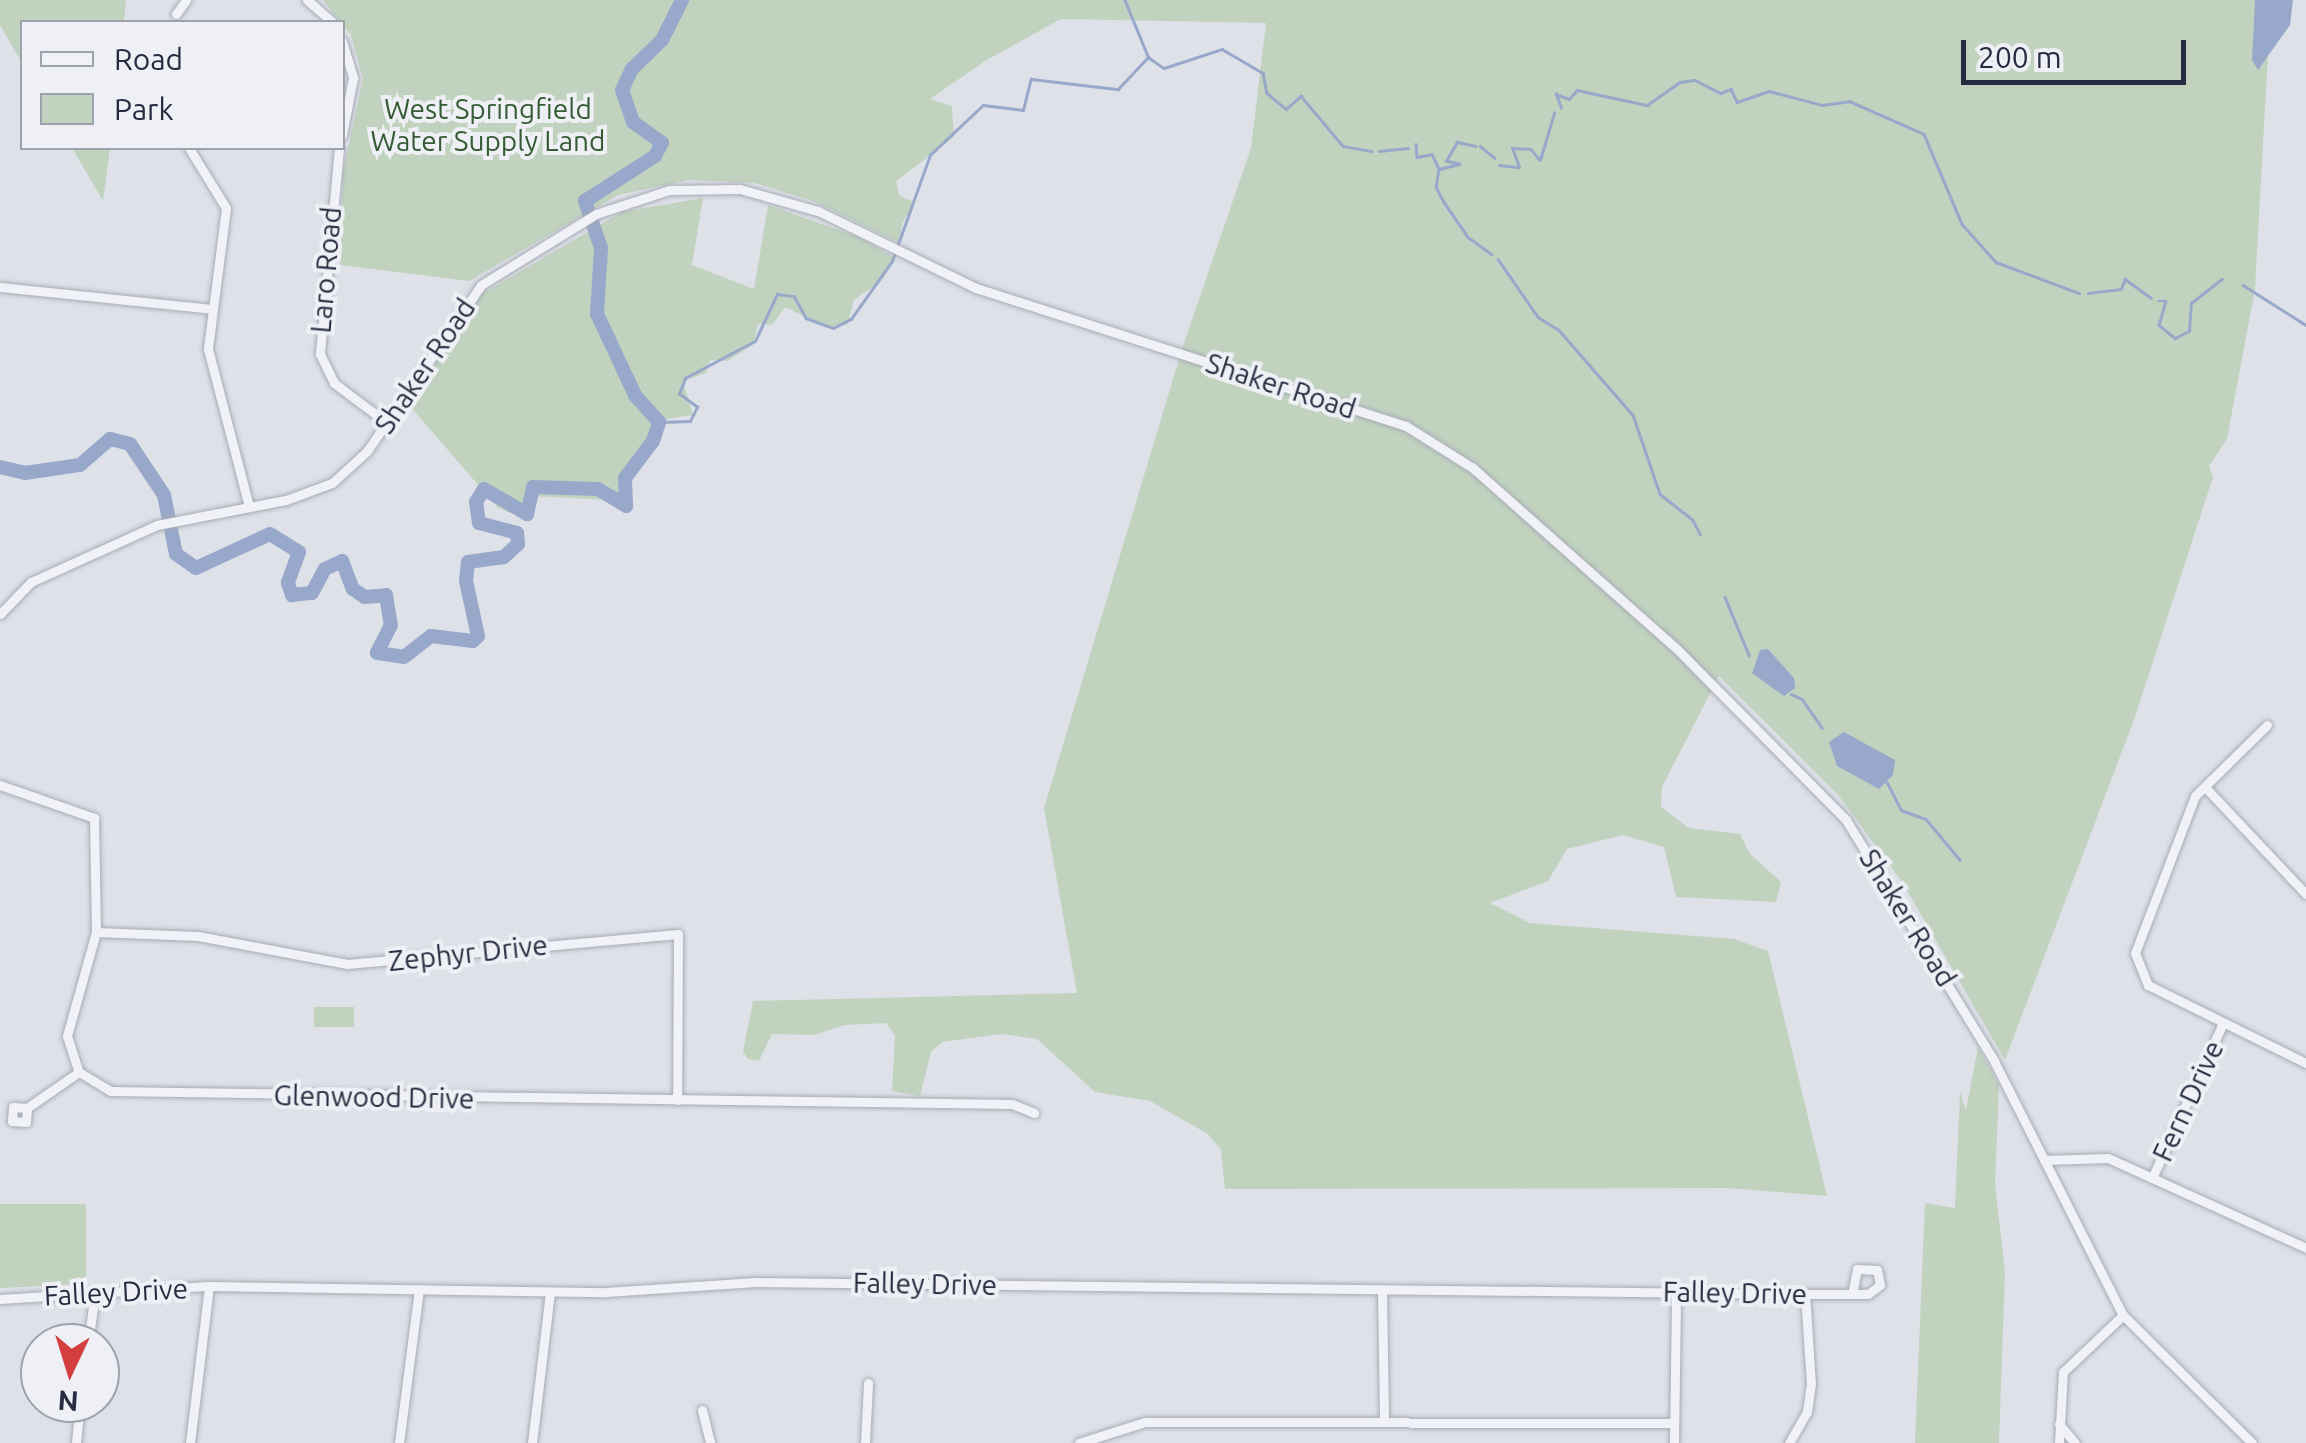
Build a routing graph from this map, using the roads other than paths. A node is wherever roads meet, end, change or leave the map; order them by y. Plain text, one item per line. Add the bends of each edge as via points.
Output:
1 (186, 0) edge
2 (307, 0) edge
3 (176, 14) dead end
4 (330, 20) edge
5 (345, 50) edge
6 (345, 121) edge
7 (190, 150) edge
8 (339, 150) edge
9 (0, 287) edge
10 (212, 308) junction
11 (386, 422) junction
12 (249, 506) junction
13 (0, 614) edge
14 (2267, 725) dead end
15 (0, 785) edge
16 (2205, 786) junction
17 (2306, 894) edge
18 (96, 932) junction
19 (2223, 1024) junction
20 (2306, 1063) edge
21 (79, 1072) junction
22 (677, 1100) junction
23 (27, 1108) dead end
24 (1034, 1113) dead end
25 (2044, 1160) junction
26 (2152, 1178) junction
27 (2306, 1248) edge
28 (208, 1286) junction
29 (419, 1289) junction
30 (1382, 1289) junction
31 (550, 1292) junction
32 (1676, 1292) junction
33 (94, 1293) junction
34 (1806, 1294) junction
35 (1852, 1294) dead end
36 (0, 1299) edge
37 (2123, 1316) junction
38 (90, 1323) edge
39 (868, 1383) dead end
40 (702, 1410) dead end
41 (1384, 1420) junction
42 (1674, 1422) junction
43 (2059, 1424) junction
44 (190, 1443) edge
45 (399, 1443) edge
46 (532, 1443) edge
47 (710, 1443) edge
48 (866, 1443) edge
49 (1079, 1443) edge
50 (1674, 1443) edge
51 (1789, 1443) edge
52 (2059, 1443) edge
53 (2075, 1443) edge
54 (2252, 1443) edge

1 - 3 street
2 - 4 street
5 - 6 street via 354,78
7 - 10 street via 226,208
8 - 11 street, Laro Road via 320,354 334,383
9 - 10 street
10 - 12 street via 210,362
11 - 12 street, Shaker Road via 332,483
11 - 25 street, Shaker Road via 470,296 591,217 651,193 740,189 841,220 976,288 1406,426 1474,468 1705,674 1846,820 1980,1037
12 - 13 street, Shaker Road via 159,524 37,579
14 - 16 street
15 - 18 street via 94,818
16 - 17 street
16 - 19 street via 2148,905 2135,953 2148,985
18 - 21 street via 68,1023 69,1052
18 - 22 street, Zephyr Drive via 198,936 347,964 678,934
19 - 20 street
19 - 26 street, Fern Drive
21 - 22 street, Glenwood Drive via 111,1091 137,1095
21 - 23 street
22 - 24 street, Glenwood Drive via 1012,1104
25 - 26 street via 2098,1155
25 - 37 street, Shaker Road
26 - 27 street
28 - 29 street, Falley Drive
28 - 33 street, Falley Drive
28 - 44 street
29 - 31 street, Falley Drive
29 - 45 street
30 - 31 street, Falley Drive via 756,1282
30 - 32 street, Falley Drive
30 - 41 street
31 - 46 street
32 - 34 street, Falley Drive
32 - 42 street
33 - 36 street, Falley Drive
33 - 38 street
34 - 35 street, Falley Drive
34 - 51 street via 1812,1384 1807,1412
37 - 43 street via 2063,1372
37 - 54 street, Shaker Road
39 - 48 street
40 - 47 street
41 - 42 street
41 - 49 street via 1144,1422
42 - 50 street
43 - 52 street
43 - 53 street

